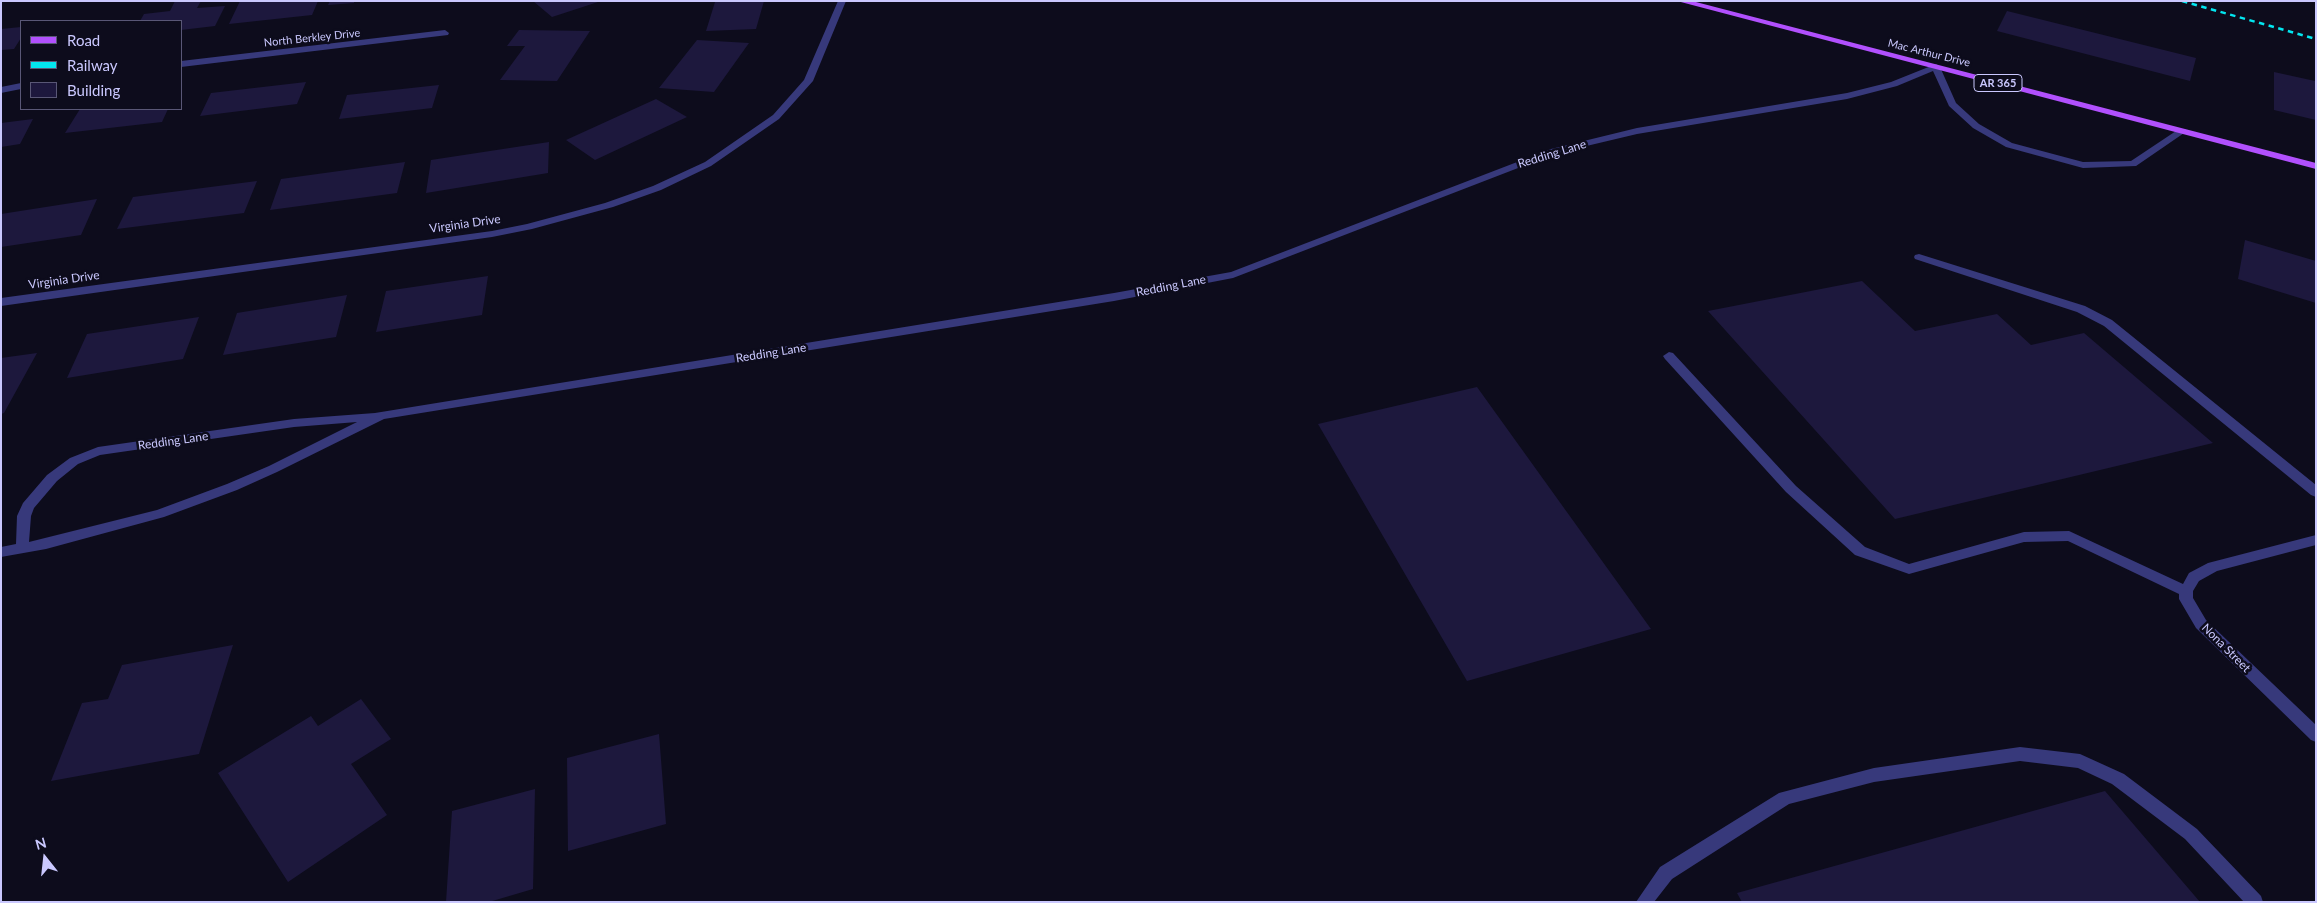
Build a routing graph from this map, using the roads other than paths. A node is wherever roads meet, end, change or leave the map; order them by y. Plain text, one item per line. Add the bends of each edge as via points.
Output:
1 (842, 1) edge
2 (1681, 1) edge
3 (446, 33) dead end
4 (182, 64) edge
5 (1936, 67) junction
6 (20, 84) edge
7 (20, 84) edge
8 (1, 85) edge
9 (1, 90) edge
10 (2182, 131) junction
11 (2316, 166) edge
12 (1918, 257) dead end
13 (1, 302) edge
14 (1669, 356) dead end
15 (381, 415) junction
16 (2316, 492) edge
17 (2316, 540) edge
18 (22, 548) junction
19 (1, 552) edge
20 (2186, 591) junction
21 (2316, 735) edge
22 (1644, 902) edge
23 (2255, 902) edge

1 - 13 street, Virginia Drive via 808,81 776,117 708,164 610,205 492,234
2 - 5 main road, Mac Arthur Drive / AR 365
3 - 4 street, North Berkley Drive
5 - 10 main road, Mac Arthur Drive / AR 365
5 - 10 street via 1952,104 1976,126 2009,145 2083,165 2133,164
5 - 15 street, Redding Lane via 1894,84 1847,96 1637,131 1554,151 1232,275 1114,297
6 - 8 street
7 - 9 street
10 - 11 main road, Mac Arthur Drive / AR 365
12 - 16 street via 2081,309 2108,323
14 - 20 street via 1791,489 1860,551 1909,569 2024,537 2069,536
15 - 18 street, Redding Lane via 273,469 213,494 159,514
15 - 18 street, Redding Lane via 294,423 98,451 74,461 60,472 28,506 24,516
17 - 20 street via 2214,567 2194,578
18 - 19 street, Redding Lane
20 - 21 street, Nona Street via 2186,599 2201,624
22 - 23 street via 1666,873 1785,798 1874,775 2020,754 2080,760 2118,779 2191,834

